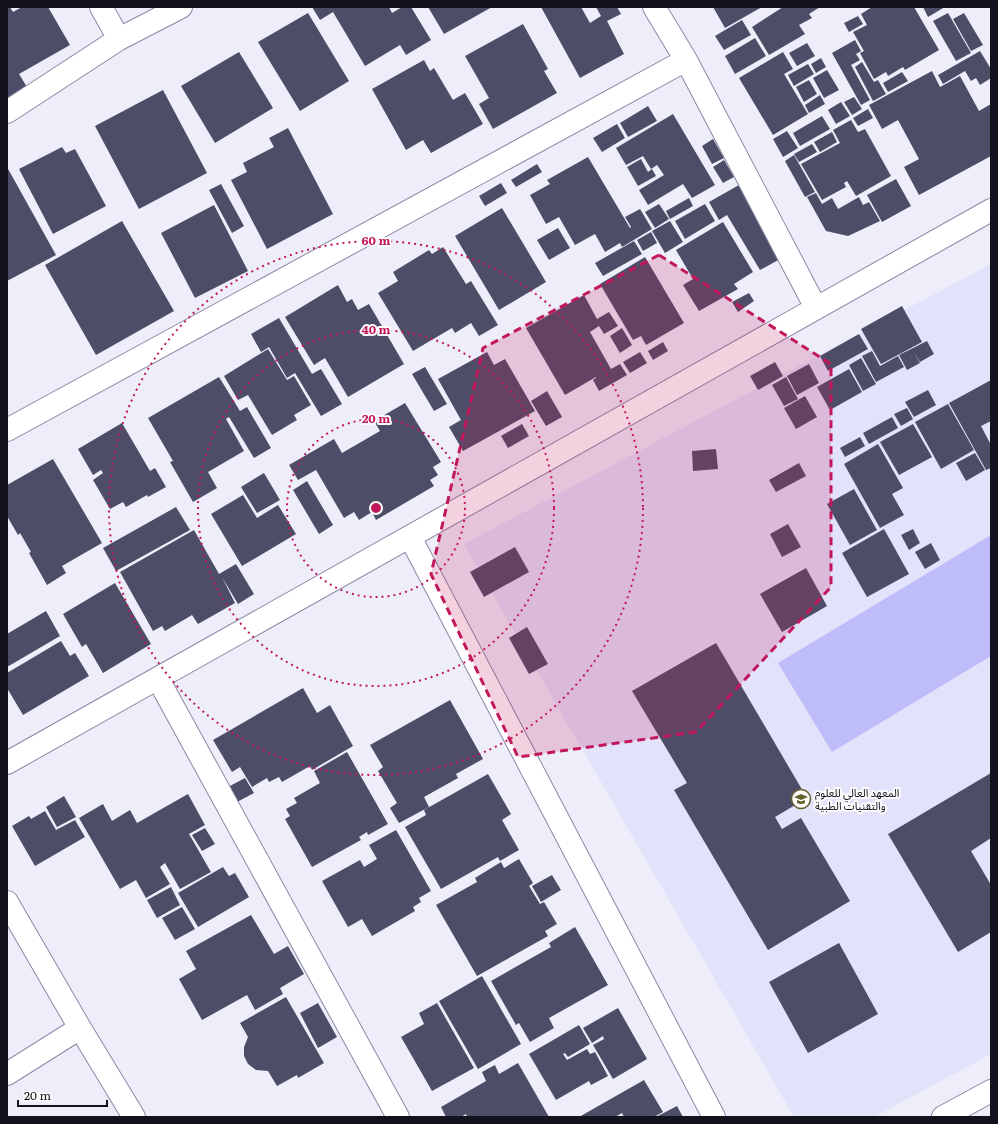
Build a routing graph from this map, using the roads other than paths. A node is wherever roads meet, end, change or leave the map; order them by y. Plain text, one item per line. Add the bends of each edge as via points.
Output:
1 (101, 7) edge
2 (181, 7) edge
3 (654, 7) edge
4 (119, 39) junction
5 (686, 60) junction
6 (7, 112) edge
7 (991, 210) edge
8 (816, 308) junction
9 (7, 429) edge
10 (410, 537) junction
11 (158, 679) junction
12 (7, 763) edge
13 (7, 902) edge
14 (80, 1028) junction
15 (7, 1074) edge
16 (991, 1091) edge
17 (134, 1117) edge
18 (398, 1117) edge
19 (714, 1117) edge
20 (943, 1117) edge

1 - 4 street
2 - 4 street
3 - 5 street
4 - 6 street
5 - 8 street
5 - 9 street
7 - 8 street
8 - 10 street
10 - 11 street
10 - 19 street
11 - 12 street
11 - 18 street
13 - 14 street
14 - 15 street
14 - 17 street
16 - 20 street

